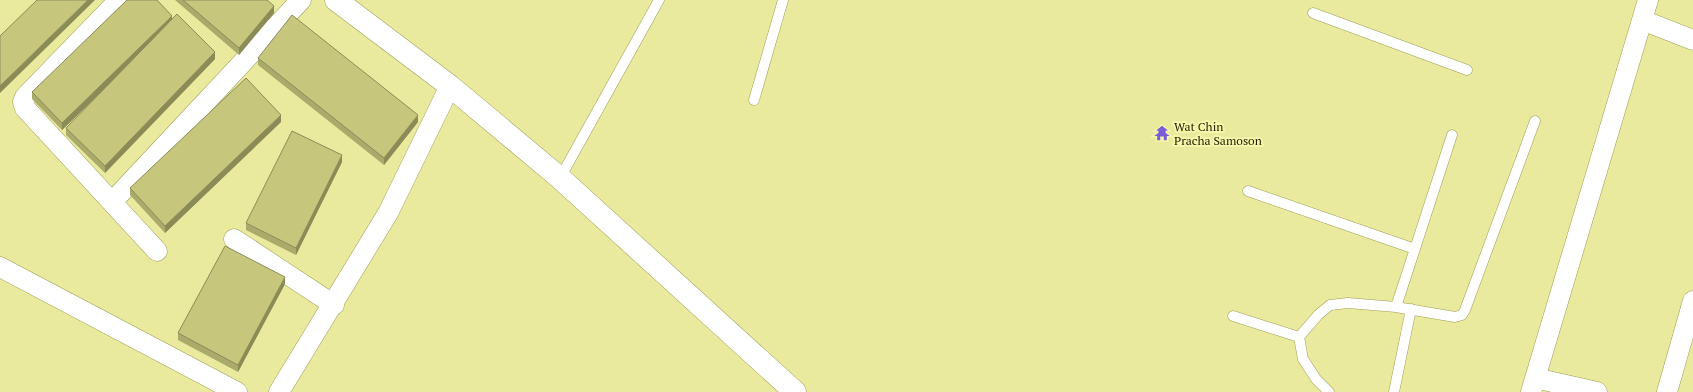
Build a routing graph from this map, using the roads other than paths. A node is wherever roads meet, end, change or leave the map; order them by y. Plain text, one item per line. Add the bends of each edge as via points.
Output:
1 (119, 0) edge
2 (301, 0) edge
3 (336, 0) edge
4 (659, 0) edge
5 (783, 0) edge
6 (1648, 0) edge
7 (1313, 13) dead end
8 (1642, 20) junction
9 (1693, 40) edge
10 (1467, 70) dead end
11 (450, 86) junction
12 (754, 100) dead end
13 (1535, 121) dead end
14 (1452, 135) dead end
15 (560, 178) junction
16 (1248, 191) dead end
17 (112, 202) junction
18 (234, 239) dead end
19 (1415, 249) junction
20 (157, 251) dead end
21 (0, 267) edge
22 (1693, 301) edge
23 (334, 305) junction
24 (1396, 307) junction
25 (1411, 309) junction
26 (1233, 316) dead end
27 (1299, 337) junction
28 (1533, 385) edge
29 (236, 392) edge
30 (280, 392) edge
31 (795, 392) edge
32 (1329, 392) edge
33 (1394, 392) edge
34 (1597, 392) edge
35 (1667, 392) edge

1 - 17 street via 23,102 25,108
2 - 17 street
3 - 11 main road
4 - 15 lane
5 - 12 lane
6 - 8 street
7 - 10 lane
8 - 9 street
8 - 28 street
11 - 15 main road
11 - 23 street via 388,213
13 - 25 lane via 1462,315 1455,317
14 - 19 lane
15 - 31 main road
16 - 19 lane
17 - 20 street
18 - 23 street
19 - 24 lane
21 - 29 street
22 - 35 street
23 - 30 street
24 - 25 lane
24 - 27 lane via 1348,303 1330,305
25 - 33 lane
26 - 27 lane
27 - 32 lane via 1304,359 1316,379
28 - 34 street

